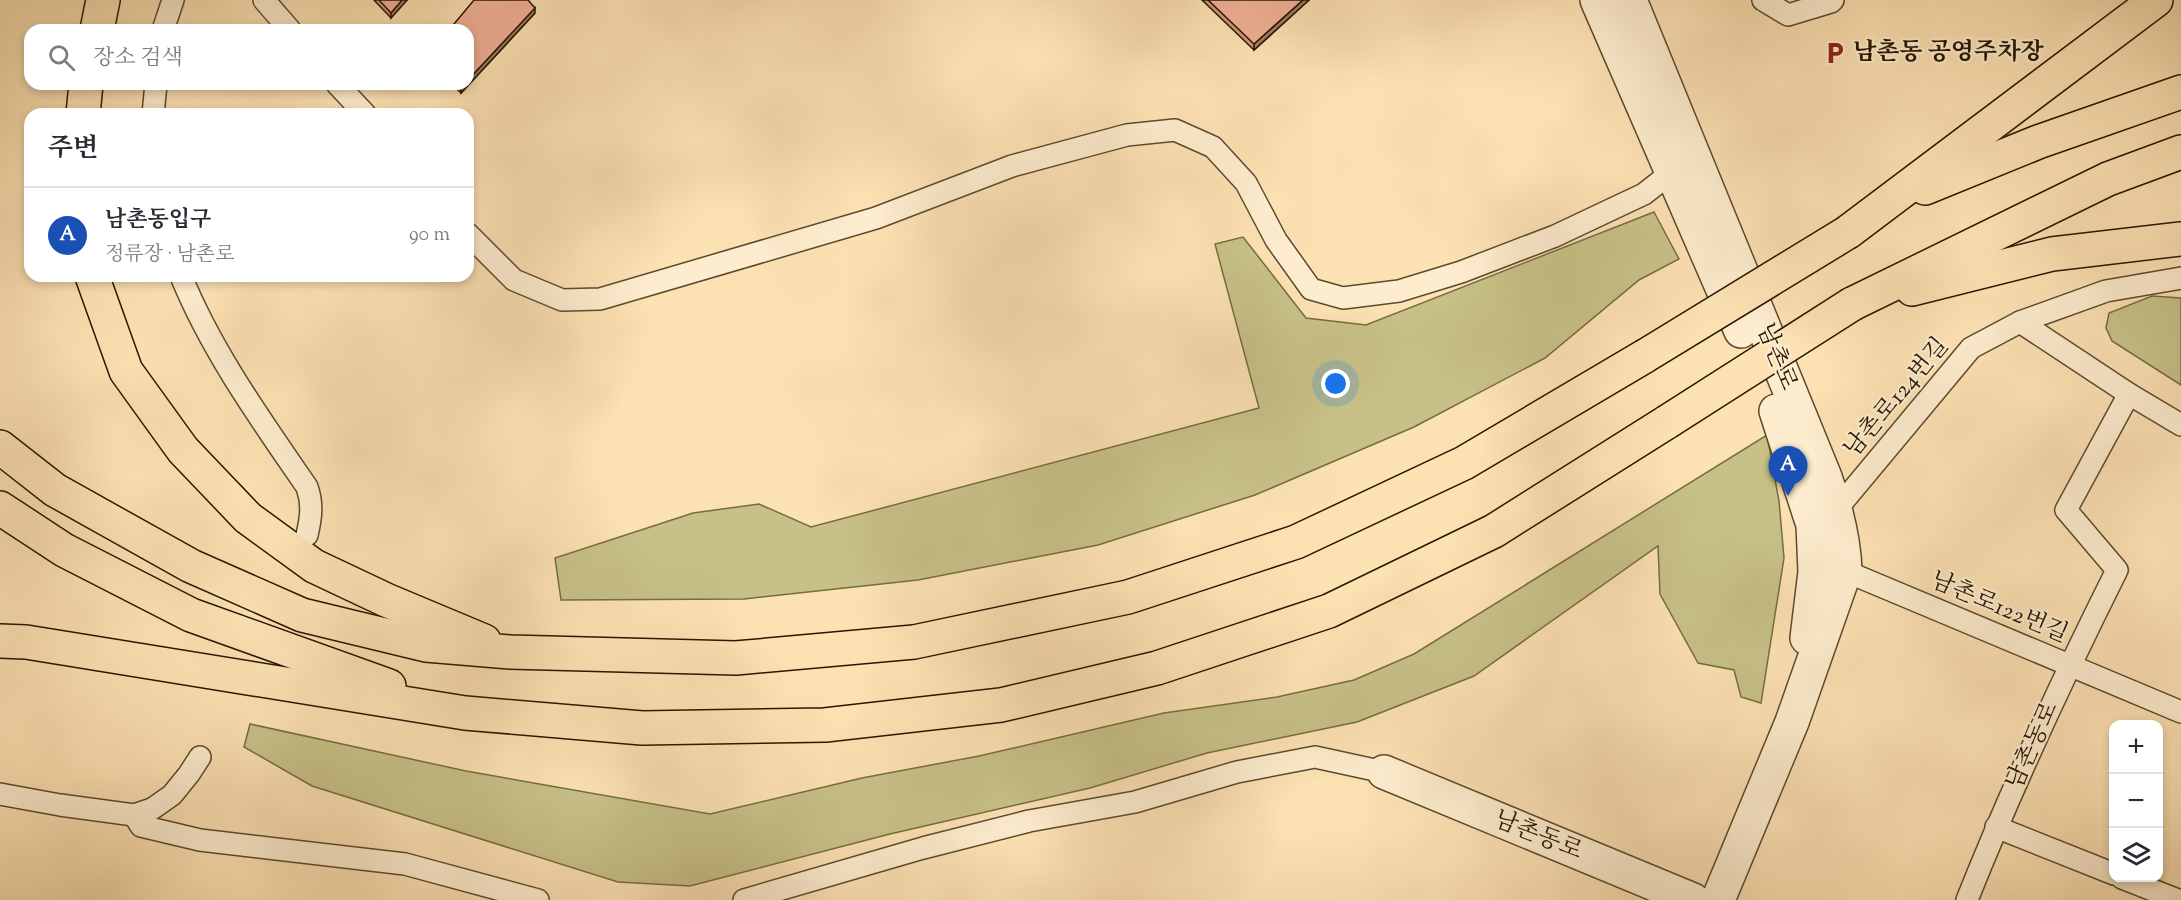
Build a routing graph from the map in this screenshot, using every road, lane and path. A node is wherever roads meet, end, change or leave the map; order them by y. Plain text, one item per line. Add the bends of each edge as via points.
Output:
1 (103, 0) edge
2 (173, 0) edge
3 (264, 0) edge
4 (1597, 0) edge
5 (1630, 0) edge
6 (1763, 0) edge
7 (1833, 0) edge
8 (2156, 0) edge
9 (98, 24) edge
10 (165, 24) edge
11 (285, 24) edge
12 (85, 90) edge
13 (155, 90) edge
14 (343, 90) edge
15 (2181, 92) edge
16 (84, 108) edge
17 (154, 108) edge
18 (359, 108) edge
19 (2181, 152) edge
20 (1672, 172) junction
21 (1848, 232) junction
22 (474, 240) edge
23 (2181, 240) edge
24 (2181, 278) edge
25 (94, 282) edge
26 (183, 282) edge
27 (1852, 304) junction
28 (2020, 322) junction
29 (2129, 394) junction
30 (2181, 425) edge
31 (0, 447) edge
32 (0, 508) edge
33 (1825, 518) junction
34 (307, 535) dead end
35 (1845, 571) junction
36 (1812, 610) junction
37 (0, 641) edge
38 (510, 652) junction
39 (2070, 665) junction
40 (2181, 712) edge
41 (465, 713) junction
42 (1792, 722) junction
43 (200, 757) dead end
44 (1384, 772) joint
45 (0, 794) edge
46 (134, 815) junction
47 (1996, 827) junction
48 (2109, 872) edge
49 (2132, 882) edge
50 (538, 900) edge
51 (744, 900) edge
52 (1693, 900) edge
53 (1718, 900) edge
54 (1967, 900) edge
55 (2178, 900) edge

1 - 9 highway
2 - 10 lane
3 - 11 lane
4 - 20 street, 남촌로
5 - 33 street, 남촌로 via 1825,477
6 - 7 lane via 1788,15
8 - 21 highway
12 - 16 highway
13 - 17 lane
14 - 18 lane
15 - 21 highway via 2038,142 1903,197
19 - 27 highway via 2108,179
20 - 22 lane via 1644,194 1555,236 1399,291 1343,298 1311,290 1276,240 1246,183 1213,147 1175,130 1128,135 1012,166 876,218 600,299 562,300 514,280
20 - 33 street, 남촌로
21 - 38 highway, bridge via 1464,464 1296,542 1128,597 914,642 736,658
23 - 27 highway via 2052,254
24 - 28 lane, 남촌로124번길 via 2106,291
25 - 38 highway via 126,371 183,450 248,518 314,566
26 - 34 lane via 231,374 307,487 312,499
27 - 41 highway, bridge via 1494,531 1329,610 1146,671 1001,705 825,725 642,728
28 - 29 lane
28 - 33 lane, 남촌로124번길 via 1971,348
29 - 30 lane
29 - 39 lane, 남촌동로 via 2066,510 2117,570
31 - 38 highway via 75,502 191,566 302,615 426,645
32 - 41 highway via 64,550 191,615
33 - 35 street, 남촌로 via 1845,547
33 - 36 street, 남촌로
35 - 36 lane
35 - 39 lane, 남촌로122번길
35 - 42 street, 남촌로
36 - 42 street, 남촌로
37 - 41 highway
39 - 40 lane, 남촌로122번길
39 - 47 lane, 남촌동로
42 - 53 street, 남촌로
43 - 46 lane via 172,795 152,809
44 - 51 lane via 1314,757 1238,772 1135,802 1029,821 923,848
44 - 52 street, 남촌동로
45 - 46 lane
46 - 50 lane via 141,826 200,840 405,864
47 - 48 lane
47 - 54 lane, 남촌동로
49 - 55 lane

